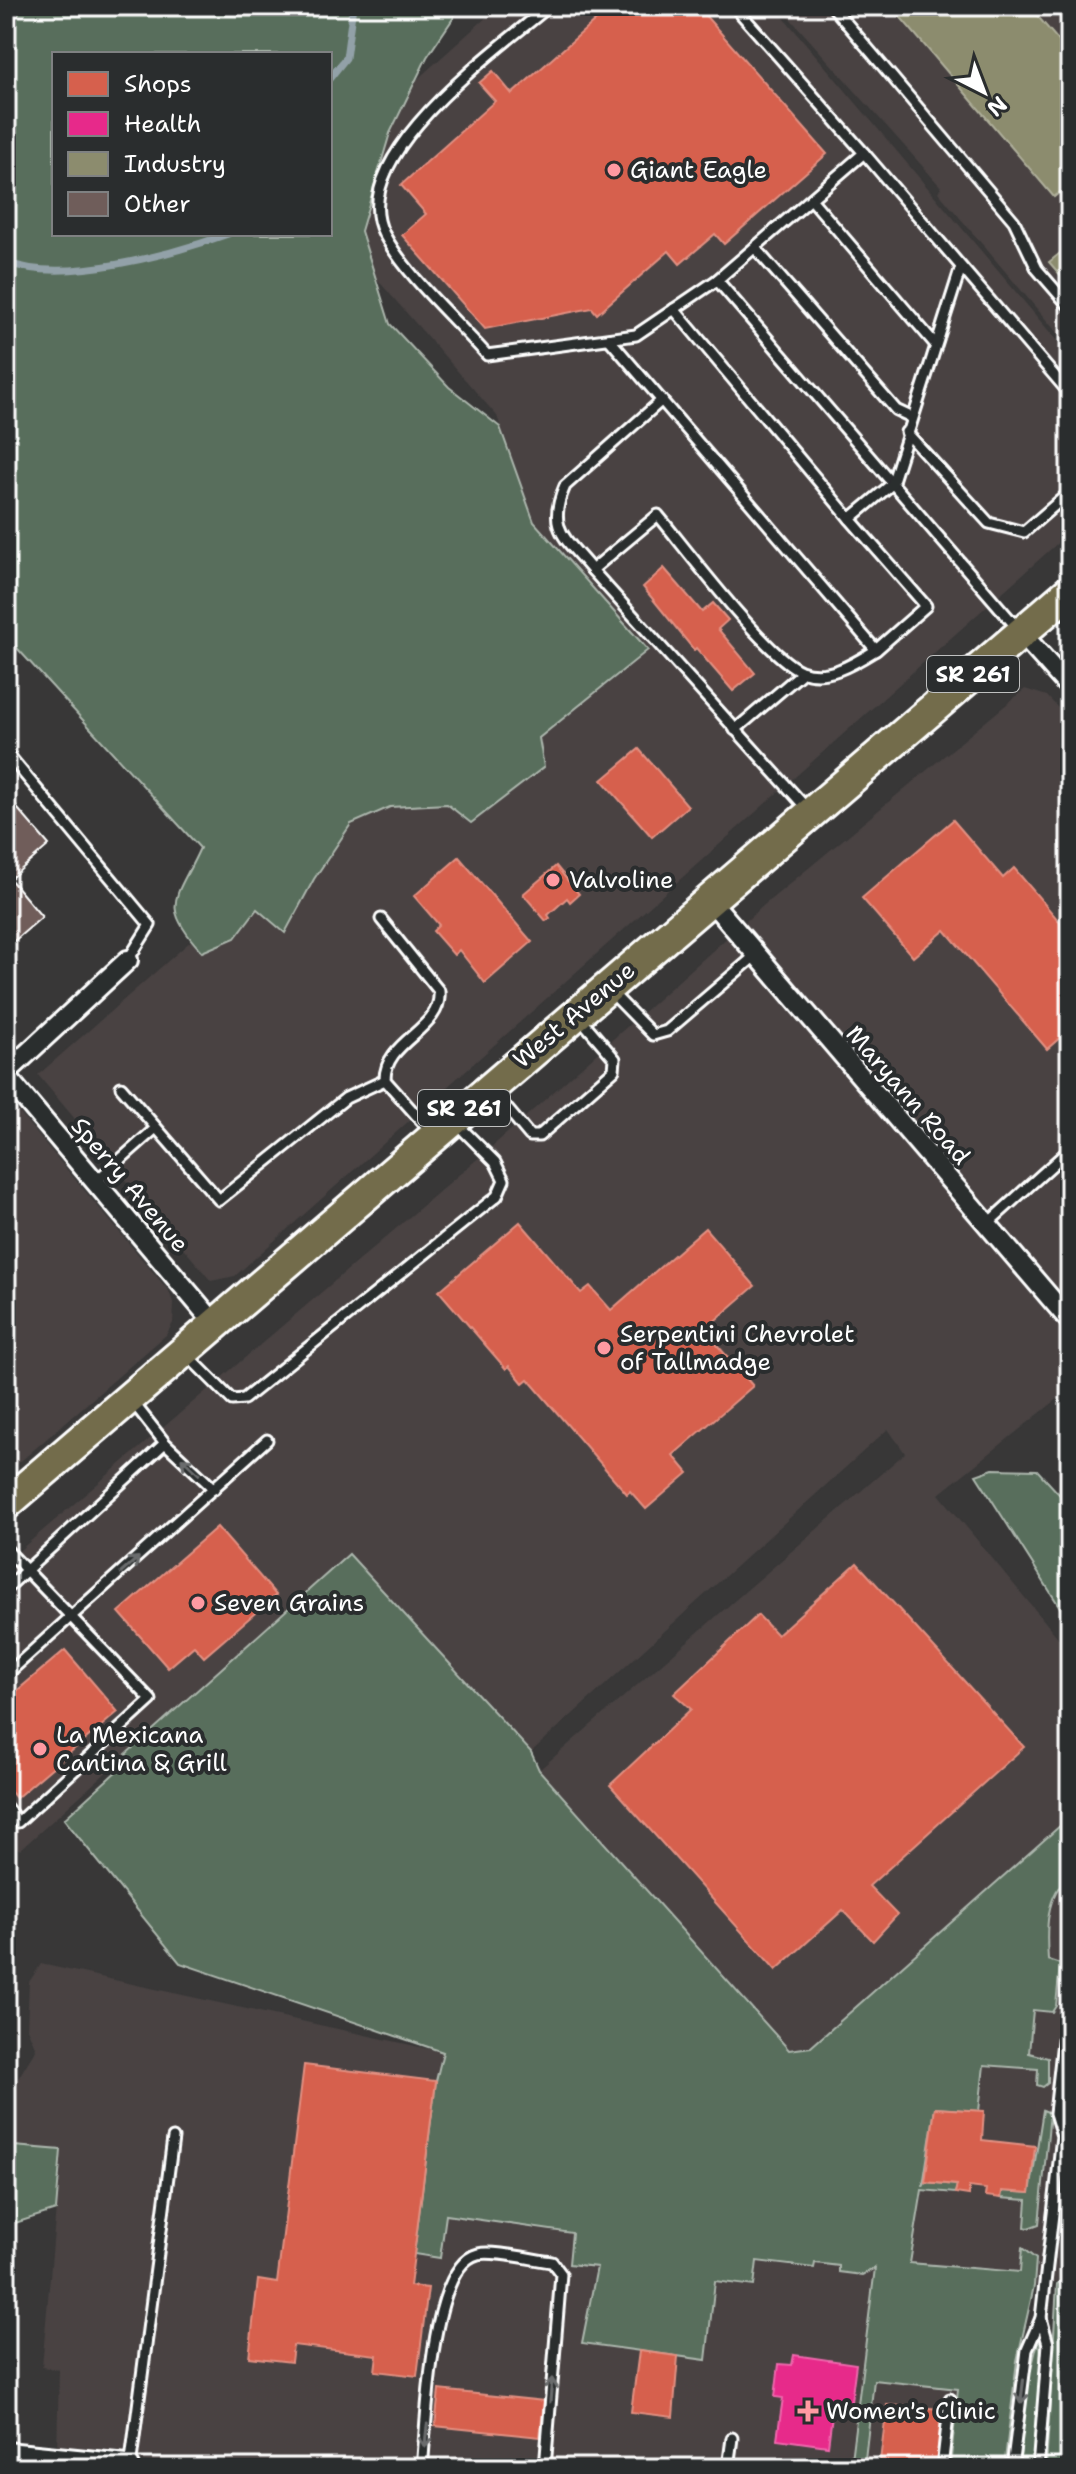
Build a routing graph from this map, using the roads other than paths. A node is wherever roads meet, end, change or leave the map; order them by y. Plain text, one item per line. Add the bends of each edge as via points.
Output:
1 (549, 6) edge
2 (734, 6) edge
3 (832, 6) edge
4 (864, 153) junction
5 (811, 199) junction
6 (755, 248) junction
7 (961, 267) junction
8 (717, 280) junction
9 (1070, 307) edge
10 (674, 309) junction
11 (609, 339) junction
12 (935, 344) junction
13 (1070, 394) edge
14 (662, 400) junction
15 (911, 417) junction
16 (906, 432) junction
17 (892, 484) junction
18 (1070, 492) edge
19 (850, 519) junction
20 (592, 570) junction
21 (1070, 591) edge
22 (1021, 633) junction
23 (876, 650) junction
24 (803, 672) junction
25 (1070, 688) edge
26 (735, 730) junction
27 (6, 752) edge
28 (811, 814) junction
29 (710, 900) junction
30 (381, 919) dead end
31 (756, 955) junction
32 (128, 960) joint
33 (606, 988) junction
34 (576, 1014) junction
35 (6, 1075) edge
36 (385, 1080) junction
37 (121, 1087) dead end
38 (489, 1087) junction
39 (443, 1127) junction
40 (156, 1128) junction
41 (1070, 1149) edge
42 (96, 1181) junction
43 (987, 1224) junction
44 (1070, 1321) edge
45 (215, 1324) junction
46 (184, 1352) junction
47 (130, 1398) junction
48 (267, 1440) dead end
49 (165, 1443) junction
50 (214, 1489) junction
51 (7, 1500) edge
52 (6, 1549) edge
53 (27, 1571) junction
54 (6, 1589) edge
55 (72, 1618) junction
56 (6, 1675) edge
57 (6, 1807) edge
58 (1069, 1987) edge
59 (173, 2138) dead end
60 (1041, 2318) junction
61 (950, 2399) dead end
62 (732, 2438) dead end
63 (6, 2456) edge
64 (128, 2468) edge
65 (422, 2468) edge
66 (545, 2468) edge
67 (728, 2468) edge
68 (942, 2468) edge
69 (1012, 2468) edge
70 (1038, 2468) edge

1 - 11 lane via 448,91 391,157 379,200 383,233 487,355
2 - 4 lane
3 - 9 lane via 1014,221 1037,269
4 - 5 lane
4 - 7 lane
5 - 6 lane
5 - 12 lane
6 - 8 lane
6 - 15 lane via 896,410
7 - 12 lane
7 - 13 lane
8 - 10 lane
8 - 17 lane
10 - 11 lane via 636,335
10 - 19 lane
11 - 14 lane
12 - 15 lane
14 - 20 lane via 565,486 558,502 560,531
14 - 23 lane
15 - 16 lane
16 - 17 lane
16 - 18 lane via 989,523 1024,532
17 - 19 lane
17 - 22 lane
19 - 23 lane via 926,606
20 - 24 lane via 658,515 775,653
20 - 26 lane
21 - 22 main road, West Avenue / SR 261
22 - 25 street
22 - 28 main road, West Avenue / SR 261
23 - 24 lane via 840,672
24 - 26 lane
26 - 28 lane
27 - 32 lane via 150,925
28 - 29 main road, West Avenue / SR 261
29 - 31 street, Maryann Road
29 - 33 main road, West Avenue / SR 261
30 - 36 lane via 439,991 440,1000 435,1013 391,1056
31 - 33 lane via 667,1031 653,1035
31 - 43 street, Maryann Road
32 - 35 street
33 - 34 main road, West Avenue / SR 261
34 - 38 main road, West Avenue / SR 261
34 - 38 lane via 617,1065 539,1136 530,1136
35 - 42 street, Sperry Avenue
36 - 39 lane
36 - 40 lane via 346,1098 219,1200
37 - 40 lane
38 - 39 main road, West Avenue / SR 261
39 - 45 main road, West Avenue / SR 261
39 - 46 lane via 495,1162 504,1180 497,1196 244,1399 232,1400
40 - 42 lane
41 - 43 lane
42 - 45 street, Sperry Avenue
43 - 44 street, Maryann Road
45 - 46 main road, West Avenue / SR 261
46 - 47 main road, West Avenue / SR 261
47 - 49 lane
47 - 51 main road, West Avenue / SR 261
48 - 50 lane
50 -> 49 lane
49 - 53 lane
55 -> 50 lane
52 - 53 lane
53 - 54 lane
53 - 55 lane
55 - 56 lane
55 - 57 lane via 151,1700 18,1822
58 - 60 lane via 1055,2113 1062,2136
59 - 64 lane
60 -> 69 lane via 1027,2350
60 - 70 lane via 1048,2344
61 - 68 lane
62 - 67 lane
63 - 64 street
66 -> 65 lane via 561,2274 552,2262 479,2253 450,2281 440,2311

